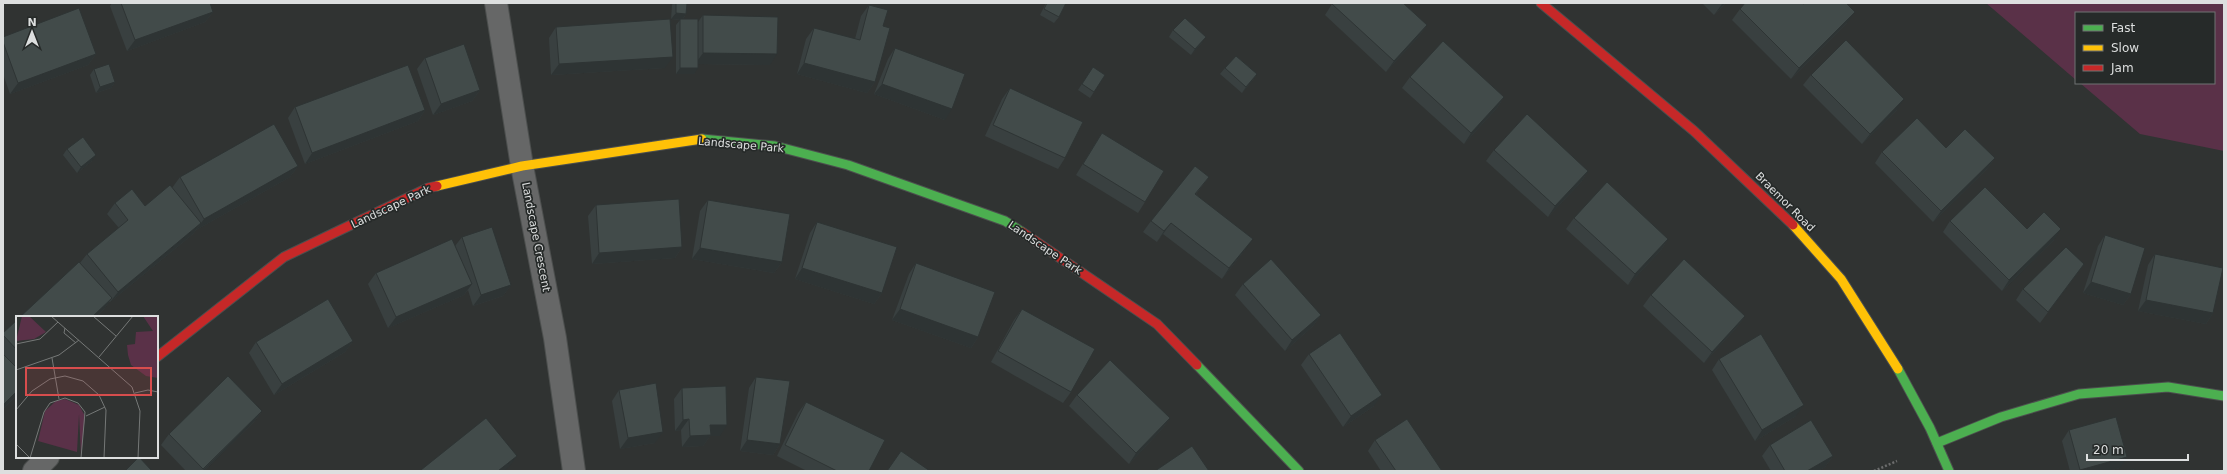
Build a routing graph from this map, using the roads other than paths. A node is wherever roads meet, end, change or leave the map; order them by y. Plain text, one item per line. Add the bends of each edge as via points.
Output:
1 (496, 3) edge
2 (1541, 3) edge
3 (522, 166) junction
4 (158, 356) edge
5 (2224, 396) edge
6 (1937, 443) junction
7 (47, 458) edge
8 (34, 471) edge
9 (574, 471) edge
10 (1299, 471) edge
11 (1949, 471) edge

1 - 3 street, Landscape Crescent
2 - 6 street, Braemor Road via 1722,157 1784,216 1836,272 1877,332
3 - 4 street, Landscape Park via 428,188 284,258
3 - 9 street, Landscape Crescent via 555,338
3 - 10 street, Landscape Park via 702,139 775,146 848,165 1005,221 1157,324
5 - 6 street via 2168,387 2078,394 2001,417
6 - 11 street, Braemor Road
7 - 8 street

